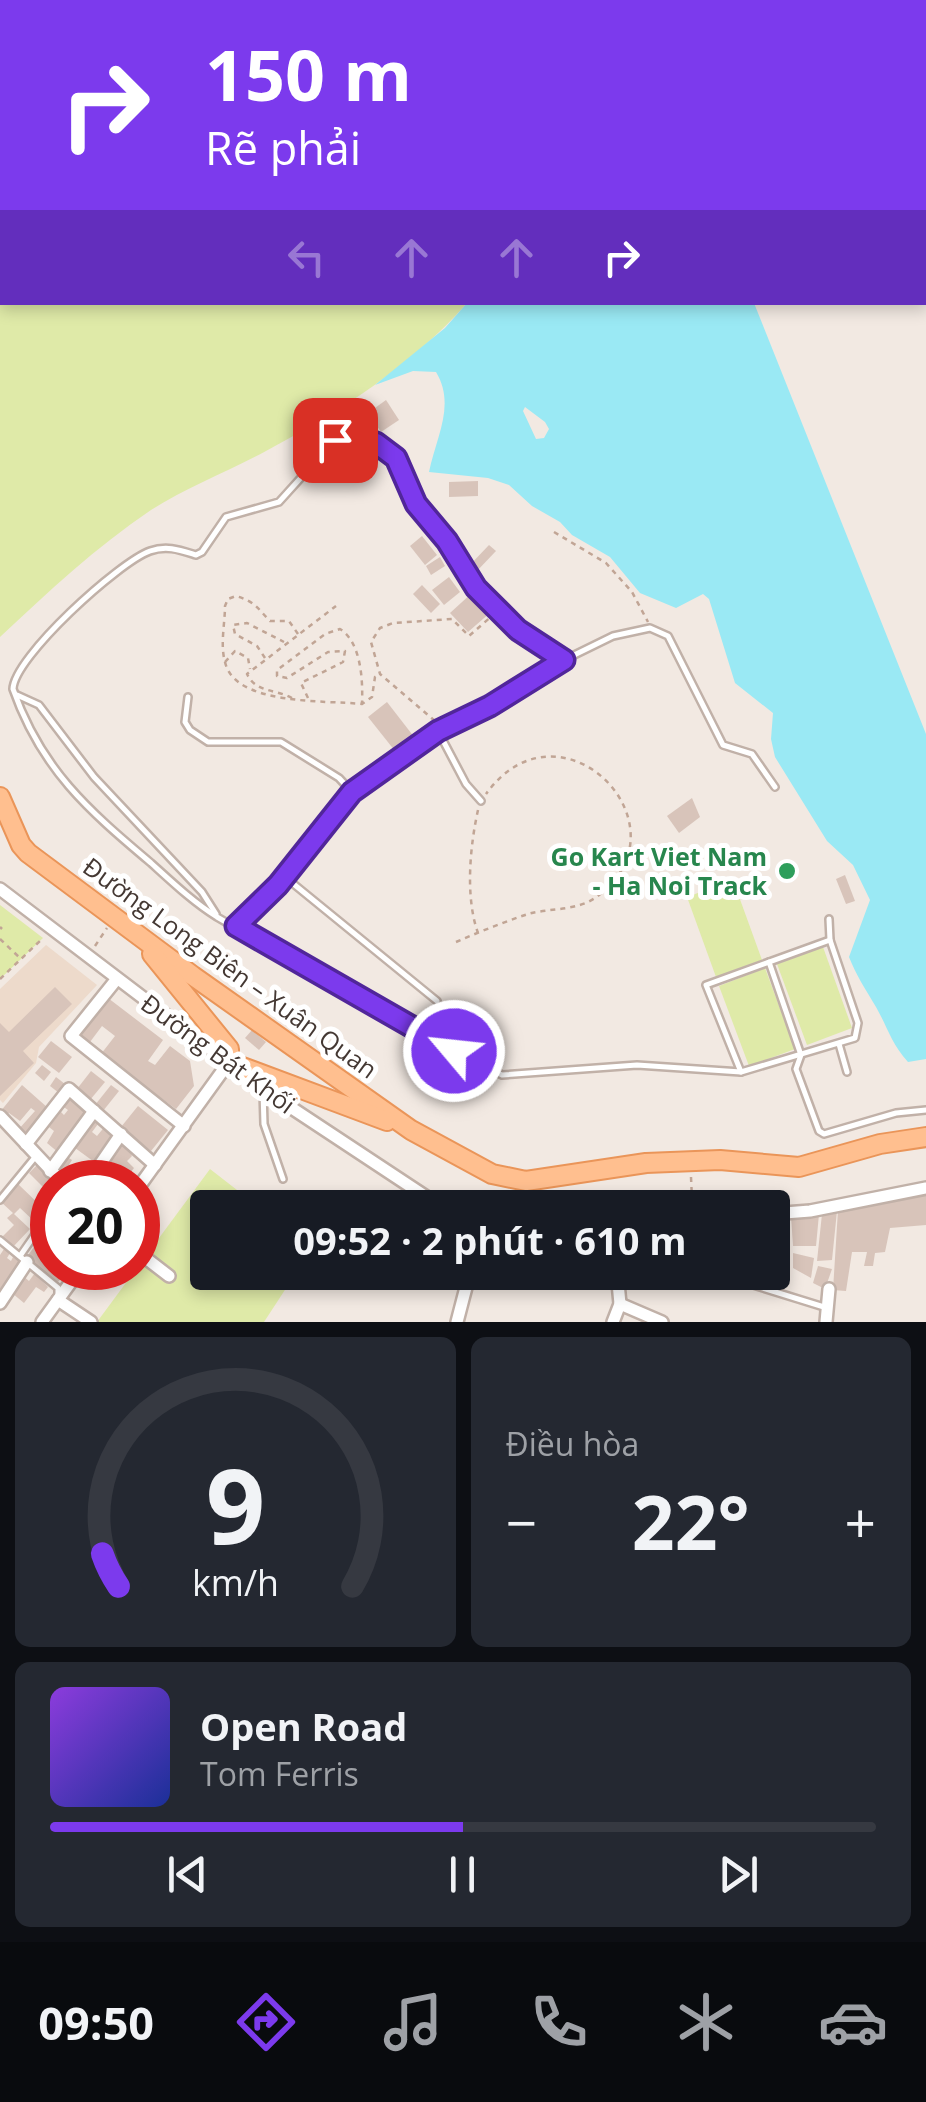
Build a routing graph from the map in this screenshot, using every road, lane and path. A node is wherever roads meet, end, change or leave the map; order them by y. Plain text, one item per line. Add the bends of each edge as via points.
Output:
1 (554, 532) dead end
2 (336, 606) dead end
3 (497, 610) junction
4 (650, 628) junction
5 (298, 634) junction
6 (285, 643) junction
7 (265, 658) junction
8 (564, 660) junction
9 (224, 662) junction
10 (250, 671) junction
11 (380, 674) junction
12 (15, 694) junction
13 (188, 698) dead end
14 (293, 698) junction
15 (308, 699) junction
16 (362, 704) junction
17 (438, 731) junction
18 (775, 787) dead end
19 (352, 792) junction
20 (0, 798) edge
21 (480, 800) junction
22 (285, 877) junction
23 (0, 889) edge
24 (217, 917) junction
25 (830, 919) dead end
26 (108, 926) dead end
27 (236, 926) junction
28 (478, 933) junction
29 (136, 934) junction
30 (43, 938) dead end
31 (0, 939) edge
32 (830, 940) junction
33 (456, 942) dead end
34 (91, 952) dead end
35 (20, 959) junction
36 (769, 962) junction
37 (0, 979) edge
38 (116, 980) junction
39 (437, 1001) dead end
40 (839, 1044) junction
41 (800, 1055) junction
42 (229, 1062) junction
43 (741, 1072) junction
44 (847, 1072) dead end
45 (262, 1089) junction
46 (926, 1110) edge
47 (94, 1111) junction
48 (0, 1116) edge
49 (184, 1126) junction
50 (411, 1130) junction
51 (121, 1134) junction
52 (926, 1137) edge
53 (26, 1144) junction
54 (37, 1155) junction
55 (41, 1160) edge
56 (58, 1160) edge
57 (103, 1160) edge
58 (150, 1160) edge
59 (159, 1160) edge
60 (690, 1166) dead end
61 (284, 1179) dead end
62 (926, 1188) edge
63 (416, 1190) edge
64 (692, 1190) edge
65 (0, 1200) edge
66 (790, 1213) edge
67 (0, 1240) edge
68 (30, 1247) edge
69 (23, 1259) junction
70 (160, 1269) edge
71 (169, 1276) dead end
72 (828, 1289) dead end
73 (65, 1290) edge
74 (465, 1290) edge
75 (619, 1290) edge
76 (769, 1290) edge
77 (58, 1300) junction
78 (0, 1303) edge
79 (620, 1304) junction
80 (827, 1308) junction
81 (42, 1322) edge
82 (91, 1322) edge
83 (457, 1322) edge
84 (614, 1322) edge
85 (662, 1322) edge
86 (826, 1322) edge

1 - 4 path via 606,563 632,592
2 - 5 path
3 - 8 lane
3 - 11 path via 469,636 452,619 380,628 371,642
3 - 12 lane via 416,504 396,458 376,443 348,436 335,440 274,506 226,516 202,552 162,548 127,563 33,650 14,678
4 - 8 lane via 614,636
4 - 18 lane via 668,636 722,745 752,754
5 - 6 path
5 - 9 path via 289,621 270,621 264,610 236,596 225,606
6 - 7 path
6 - 7 path via 247,622 233,625
7 - 10 path
8 - 17 lane
9 - 10 path via 241,652
9 - 14 path via 243,687
10 - 14 path via 248,680 257,686
11 - 16 path
11 - 17 path via 426,711
12 - 24 lane via 39,705
12 - 24 lane via 68,789
13 - 19 lane via 185,722 196,736 208,742 280,742
14 - 15 path
15 - 16 path
15 - 16 path via 300,683 342,662 345,651 328,652 281,680 277,670 340,629 354,646
17 - 19 lane
17 - 21 lane
19 - 22 lane
20 - 29 main road, Đường Long Biên – Xuân Quan via 28,853
21 - 28 path via 471,863
21 - 28 path via 519,763 561,758 609,780 629,822 624,866 593,900
22 - 27 lane
22 - 39 lane
23 - 38 street, Đường Bát Khối
24 - 27 lane
25 - 32 lane
26 - 34 path
27 - 43 lane via 502,1074 637,1065
28 - 33 path
29 - 42 main road via 229,1049
29 - 50 main road, Đường Long Biên – Xuân Quan
30 - 35 path
31 - 35 path
32 - 36 lane
32 - 40 lane via 858,1023 854,1038
35 - 37 path
36 - 41 lane
36 - 43 lane via 706,985
38 - 42 street, Đường Bát Khối
38 - 49 street via 71,1036
40 - 41 lane
40 - 44 lane
41 - 43 lane
41 - 46 lane via 796,1069 824,1134
42 - 45 street, Đường Bát Khối
42 - 49 street
42 - 50 main road
45 - 61 lane via 264,1124
45 - 63 street, Đường Bát Khối
47 - 51 street
47 - 53 street via 70,1090
47 - 56 street
48 - 53 street
49 - 59 street
50 - 52 main road, Đường Long Biên – Xuân Quan via 492,1174 526,1182 665,1162 799,1167
51 - 57 street
51 - 58 street
53 - 54 street
54 - 55 street
54 - 65 lane
60 - 64 path
62 - 66 street
67 - 69 lane
68 - 69 lane
69 - 77 lane via 58,1288
69 - 78 street
70 - 71 street
72 - 80 street
73 - 77 street
74 - 83 street
75 - 79 street
76 - 80 lane
77 - 81 street
77 - 82 street
79 - 84 street
79 - 85 street
80 - 86 street

